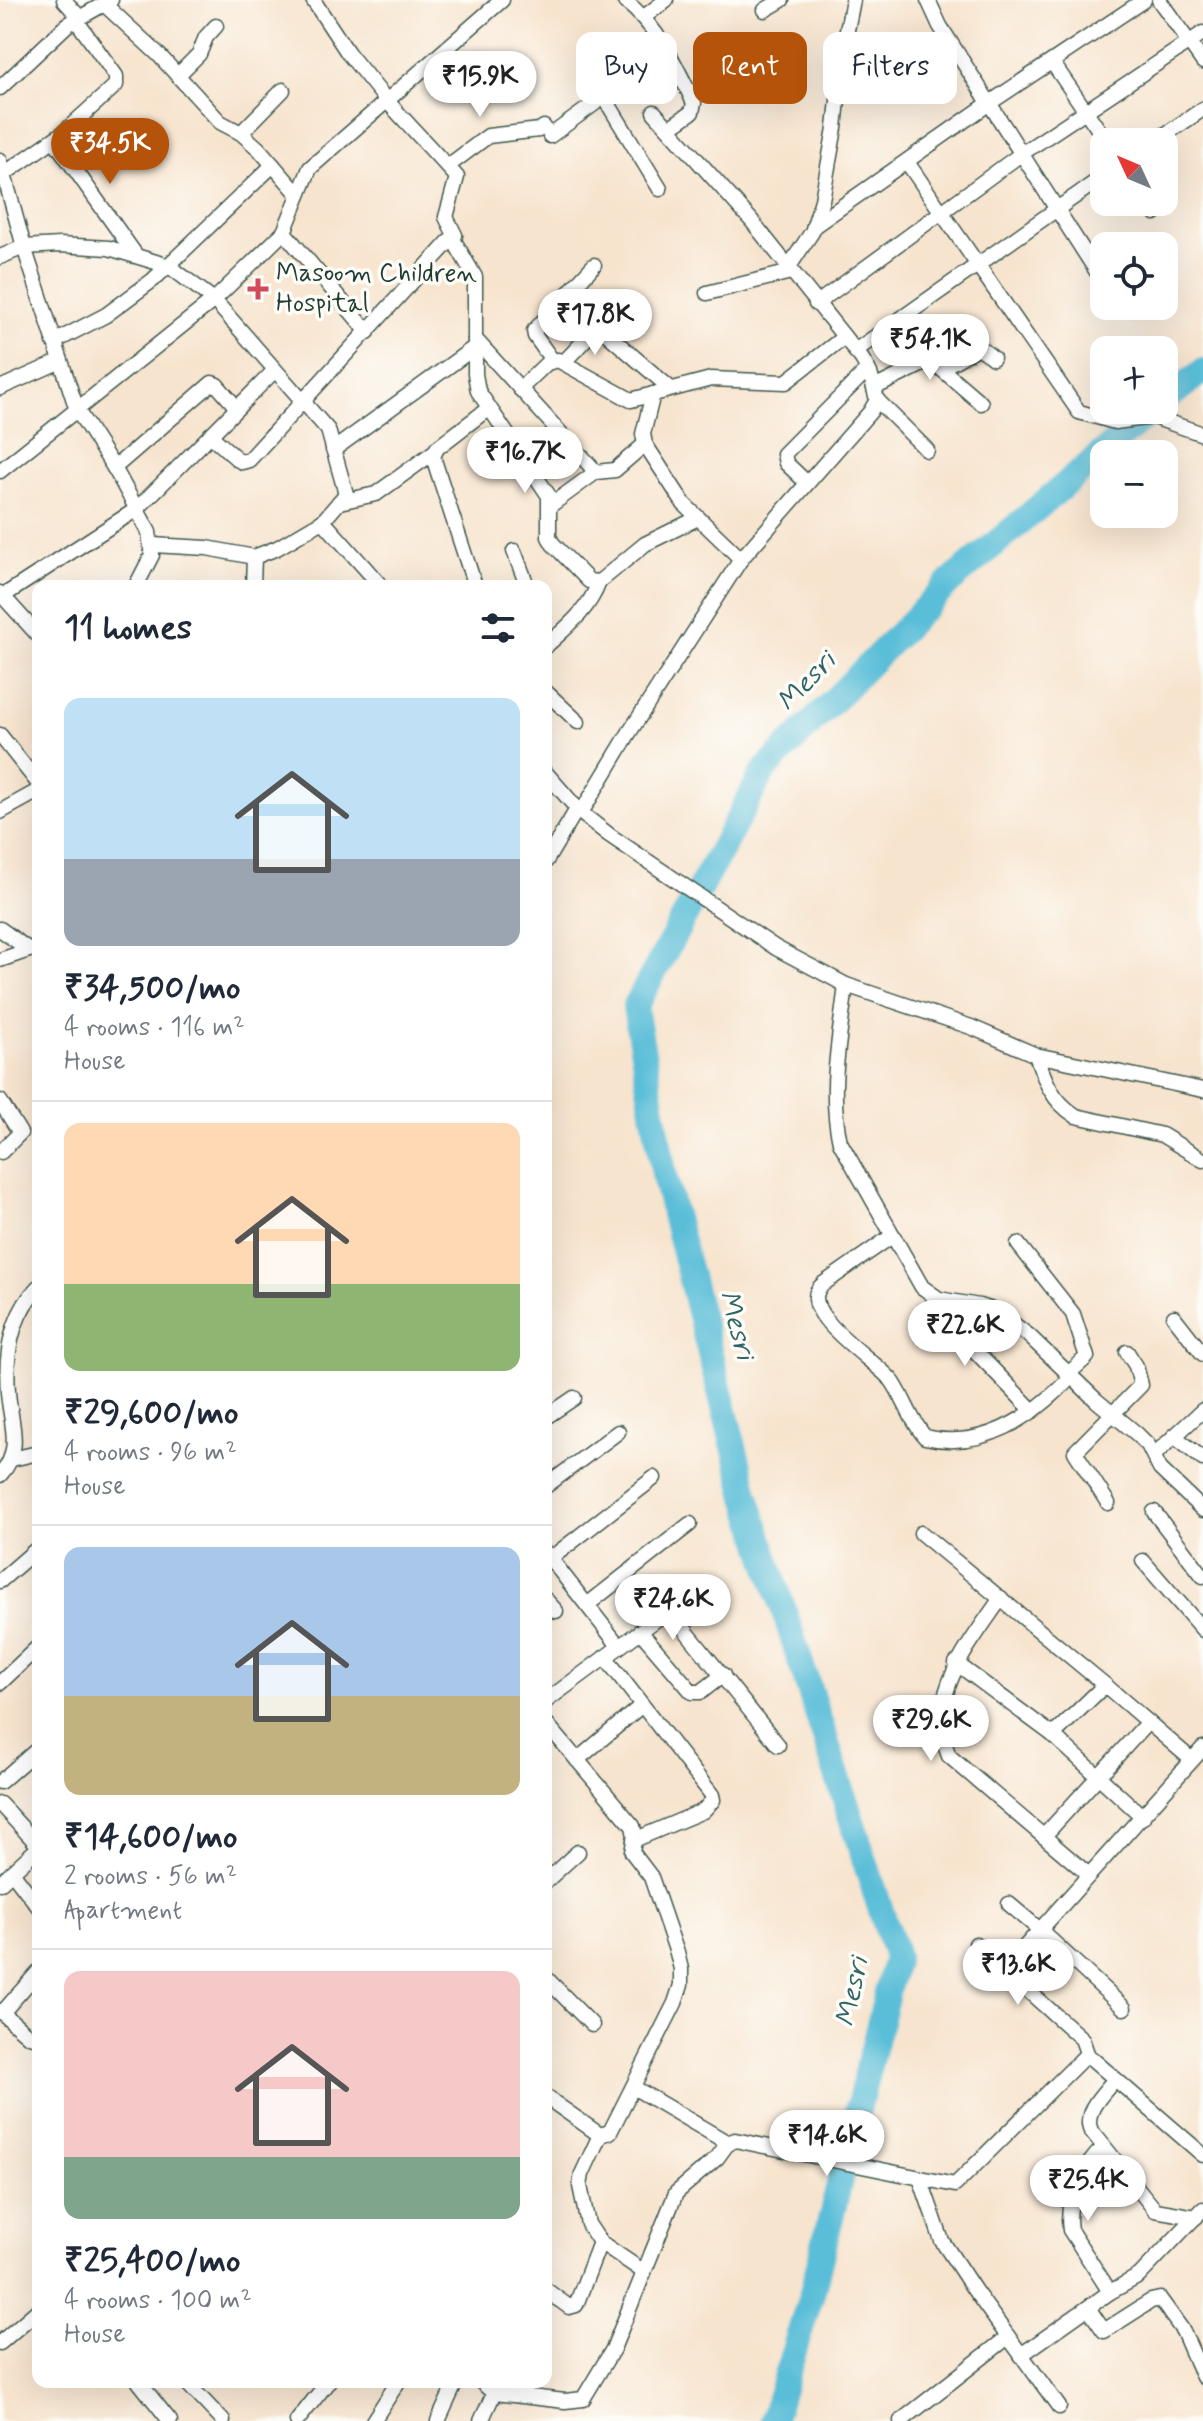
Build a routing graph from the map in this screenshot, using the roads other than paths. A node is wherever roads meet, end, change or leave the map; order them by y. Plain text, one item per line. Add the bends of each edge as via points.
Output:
1 (64, 0) edge
2 (313, 0) edge
3 (502, 0) edge
4 (624, 0) edge
5 (666, 0) edge
6 (782, 0) edge
7 (853, 0) edge
8 (928, 0) edge
9 (1144, 0) edge
10 (1159, 0) edge
11 (108, 2) edge
12 (765, 10) dead end
13 (644, 17) junction
14 (78, 19) junction
15 (216, 26) dead end
16 (654, 32) edge
17 (1203, 33) edge
18 (1189, 43) junction
19 (1052, 62) junction
20 (1203, 62) edge
21 (677, 72) edge
22 (178, 75) junction
23 (0, 88) edge
24 (283, 90) dead end
25 (387, 101) junction
26 (593, 104) edge
27 (608, 104) edge
28 (988, 104) junction
29 (1203, 109) edge
30 (1087, 111) junction
31 (654, 112) dead end
32 (669, 128) junction
33 (1098, 128) edge
34 (1175, 128) edge
35 (241, 133) junction
36 (54, 140) junction
37 (1021, 154) junction
38 (907, 162) junction
39 (273, 165) junction
40 (448, 166) junction
41 (2, 167) edge
42 (1090, 186) edge
43 (660, 189) dead end
44 (299, 195) junction
45 (6, 206) edge
46 (1056, 209) junction
47 (941, 212) junction
48 (814, 226) junction
49 (284, 232) junction
50 (453, 239) junction
51 (24, 247) junction
52 (135, 254) junction
53 (0, 257) edge
54 (1090, 261) edge
55 (976, 264) junction
56 (594, 265) dead end
57 (169, 266) junction
58 (789, 270) junction
59 (707, 293) dead end
60 (564, 297) junction
61 (214, 300) junction
62 (816, 304) junction
63 (597, 327) junction
64 (368, 332) junction
65 (844, 337) junction
66 (54, 342) junction
67 (475, 343) junction
68 (855, 351) junction
69 (993, 358) dead end
70 (61, 361) junction
71 (558, 361) junction
72 (942, 368) junction
73 (868, 369) junction
74 (275, 370) junction
75 (0, 388) edge
76 (520, 389) junction
77 (671, 389) junction
78 (653, 394) junction
79 (876, 394) junction
80 (301, 400) junction
81 (981, 403) dead end
82 (237, 408) junction
83 (489, 408) junction
84 (77, 410) junction
85 (1203, 434) edge
86 (210, 435) junction
87 (645, 444) junction
88 (333, 450) junction
89 (927, 450) dead end
90 (434, 452) junction
91 (114, 468) junction
92 (0, 471) edge
93 (596, 472) junction
94 (807, 483) junction
95 (339, 502) junction
96 (551, 505) junction
97 (137, 509) junction
98 (698, 518) junction
99 (323, 521) junction
100 (152, 545) junction
101 (514, 551) dead end
102 (254, 557) junction
103 (741, 559) junction
104 (370, 574) junction
105 (140, 580) edge
106 (253, 580) edge
107 (365, 580) edge
108 (376, 580) edge
109 (473, 580) edge
110 (525, 580) edge
111 (599, 582) junction
112 (2, 594) edge
113 (32, 628) edge
114 (552, 640) edge
115 (552, 698) edge
116 (578, 722) dead end
117 (0, 735) edge
118 (32, 775) edge
119 (552, 780) edge
120 (32, 794) edge
121 (579, 811) junction
122 (0, 812) edge
123 (552, 852) edge
124 (0, 929) edge
125 (32, 948) edge
126 (32, 949) edge
127 (0, 960) edge
128 (846, 985) junction
129 (1036, 1055) junction
130 (1203, 1090) edge
131 (0, 1101) edge
132 (0, 1151) edge
133 (1203, 1160) edge
134 (892, 1236) junction
135 (1018, 1244) dead end
136 (32, 1295) edge
137 (933, 1297) junction
138 (1174, 1317) dead end
139 (0, 1325) edge
140 (9, 1351) junction
141 (1127, 1352) dead end
142 (1203, 1354) edge
143 (1070, 1375) junction
144 (574, 1398) dead end
145 (1203, 1410) edge
146 (1033, 1411) junction
147 (552, 1413) edge
148 (1112, 1413) junction
149 (618, 1432) dead end
150 (1174, 1436) junction
151 (32, 1454) edge
152 (1154, 1455) junction
153 (12, 1459) junction
154 (1203, 1459) edge
155 (0, 1475) edge
156 (654, 1478) dead end
157 (552, 1482) edge
158 (1108, 1503) dead end
159 (1203, 1510) edge
160 (1154, 1512) dead end
161 (690, 1524) dead end
162 (921, 1533) dead end
163 (32, 1553) edge
164 (552, 1553) edge
165 (552, 1561) edge
166 (1143, 1561) dead end
167 (1203, 1576) edge
168 (0, 1581) edge
169 (1001, 1598) junction
170 (587, 1605) junction
171 (1203, 1630) edge
172 (640, 1631) junction
173 (619, 1646) junction
174 (32, 1653) edge
175 (605, 1657) junction
176 (956, 1663) junction
177 (723, 1675) junction
178 (0, 1683) edge
179 (1105, 1685) junction
180 (552, 1697) edge
181 (642, 1705) junction
182 (1148, 1722) junction
183 (552, 1730) edge
184 (1053, 1735) junction
185 (778, 1745) dead end
186 (1203, 1748) edge
187 (32, 1754) edge
188 (577, 1760) junction
189 (1192, 1760) junction
190 (1101, 1777) junction
191 (0, 1782) edge
192 (0, 1804) edge
193 (1143, 1817) junction
194 (1044, 1836) junction
195 (32, 1840) edge
196 (634, 1840) junction
197 (578, 1852) dead end
198 (32, 1853) edge
199 (12, 1872) junction
200 (1089, 1875) junction
201 (552, 1876) edge
202 (0, 1883) edge
203 (32, 1898) edge
204 (1009, 1904) dead end
205 (1040, 1930) junction
206 (976, 1944) dead end
207 (1005, 1969) junction
208 (32, 1978) edge
209 (552, 1984) edge
210 (1124, 2008) dead end
211 (1, 2012) edge
212 (592, 2025) dead end
213 (32, 2037) edge
214 (1088, 2056) junction
215 (1115, 2079) junction
216 (633, 2087) junction
217 (552, 2102) edge
218 (600, 2135) junction
219 (728, 2143) junction
220 (1104, 2147) junction
221 (1203, 2155) edge
222 (915, 2177) junction
223 (1199, 2213) edge
224 (600, 2242) junction
225 (644, 2272) junction
226 (1110, 2292) junction
227 (552, 2294) edge
228 (1088, 2308) junction
229 (32, 2315) edge
230 (1008, 2337) junction
231 (0, 2343) edge
232 (1021, 2355) junction
233 (1203, 2377) edge
234 (144, 2388) edge
235 (192, 2388) edge
236 (323, 2388) edge
237 (394, 2388) edge
238 (453, 2388) edge
239 (488, 2388) edge
240 (494, 2393) junction
241 (1059, 2407) dead end
242 (170, 2421) edge
243 (223, 2421) edge
244 (297, 2421) edge
245 (373, 2421) edge
246 (438, 2421) edge
247 (481, 2421) edge
248 (901, 2421) edge

1 - 14 street
2 - 25 street
3 - 25 street
4 - 13 street
5 - 13 street
6 - 12 street
7 - 48 street via 835,128
8 - 28 street
9 - 19 street
10 - 18 street
11 - 14 street
11 - 22 street
13 - 16 street
14 - 23 street
14 - 36 street via 117,80
15 - 22 street
17 - 18 street
18 - 20 street
18 - 30 street
19 - 28 street
19 - 30 street
21 - 32 street via 694,103 692,112
22 - 35 street via 220,122
24 - 35 street
25 - 40 street
25 - 44 street via 310,168
26 - 40 street via 547,132 488,136
27 - 43 street
28 - 37 street
28 - 38 street
29 - 34 street
30 - 33 street
30 - 37 street
31 - 32 street
32 - 58 street
35 - 39 street
36 - 41 street
36 - 52 street
37 - 46 street
37 - 47 street
38 - 47 street
38 - 48 street
39 - 44 street
39 - 57 street
40 - 50 street via 457,177 446,217
41 - 45 street
42 - 46 street
44 - 49 street
45 - 51 street
46 - 54 street
46 - 55 street
47 - 55 street
47 - 62 street
48 - 58 street
49 - 61 street
49 - 64 street
50 - 64 street
50 - 67 street via 475,277
51 - 52 street via 89,246
51 - 53 street
51 - 66 street
52 - 57 street
55 - 68 street
55 - 85 street via 1079,412 1115,422 1153,417
56 - 60 street
57 - 61 street
57 - 66 street via 106,315
58 - 59 street
58 - 62 street
60 - 63 street
60 - 71 street via 534,331
61 - 74 street
61 - 84 street
62 - 65 street
63 - 71 street
63 - 77 street
64 - 80 street
65 - 68 street
65 - 77 street via 786,382 711,379
66 - 70 street
67 - 76 street
67 - 83 street via 476,386
67 - 88 street
68 - 73 street
69 - 72 street via 979,347
70 - 75 street
70 - 84 street
71 - 76 street
71 - 78 street via 631,400
72 - 79 street via 929,361
72 - 81 street
73 - 79 street
73 - 94 street via 784,454 786,463
74 - 80 street
74 - 82 street
76 - 93 street
77 - 78 street
78 - 87 street
79 - 89 street
79 - 94 street via 870,412
80 - 86 street via 246,462
80 - 88 street via 328,430
82 - 86 street
82 - 91 street via 212,383
83 - 90 street
83 - 96 street
84 - 91 street
84 - 92 street
86 - 97 street
87 - 93 street via 615,470
87 - 98 street
88 - 95 street via 346,494
90 - 95 street via 376,494
90 - 109 street
91 - 97 street
93 - 96 street
94 - 103 street
95 - 99 street
96 - 111 street via 553,544 589,581
97 - 100 street
97 - 112 street
98 - 103 street
98 - 111 street via 645,544
99 - 102 street
99 - 104 street
100 - 102 street
100 - 105 street
101 - 110 street
102 - 106 street
103 - 121 street
104 - 107 street
104 - 108 street
111 - 114 street via 586,607
112 - 113 street
115 - 116 street
117 - 118 street
119 - 121 street
120 - 122 street
121 - 123 street
121 - 128 street via 776,948
124 - 125 street
126 - 127 street
128 - 129 street
128 - 134 street via 835,1120 840,1142
129 - 130 street
129 - 133 street via 1050,1091 1076,1116 1162,1135
131 - 132 street via 20,1133
134 - 137 street
134 - 146 street via 817,1289 814,1300 833,1328 893,1382 925,1437 968,1439 994,1433
135 - 143 street via 1073,1314 1087,1357
136 - 140 street via 11,1332
137 - 143 street via 996,1311
137 - 146 street via 953,1328
138 - 142 street
139 - 140 street
140 - 153 street
141 - 148 street via 1141,1385
143 - 146 street
143 - 148 street
144 - 147 street
145 - 150 street
148 - 152 street
148 - 158 street via 1075,1452
149 - 157 street
150 - 152 street
150 - 154 street
151 - 153 street
152 - 159 street via 1160,1469
153 - 155 street
156 - 164 street
160 - 167 street
161 - 170 street
162 - 169 street
163 - 168 street
165 - 170 street
166 - 171 street
169 - 176 street
169 - 179 street
170 - 173 street
172 - 173 street
172 - 177 street via 692,1692 701,1692
172 - 177 street via 672,1611
173 - 175 street
174 - 178 street
175 - 180 street
175 - 181 street
176 - 184 street
176 - 194 street via 944,1698 942,1727 949,1756
177 - 185 street
179 - 182 street
179 - 184 street
181 - 188 street
181 - 196 street via 713,1800 703,1811
182 - 189 street
182 - 190 street
183 - 188 street
184 - 190 street
186 - 189 street
187 - 191 street
188 - 196 street via 636,1830
189 - 193 street
190 - 193 street
190 - 194 street
192 - 195 street
193 - 200 street
194 - 200 street
196 - 216 street via 632,1852 651,1877 681,1969 681,1985
197 - 201 street
198 - 199 street
199 - 202 street
199 - 203 street
200 - 205 street
204 - 205 street
205 - 207 street
205 - 210 street
206 - 207 street
207 - 214 street via 1082,2039
208 - 211 street
209 - 212 street
211 - 213 street
214 - 215 street
214 - 222 street via 958,2183
215 - 220 street via 1088,2117
215 - 221 street
216 - 218 street via 610,2132
216 - 219 street
217 - 218 street
218 - 224 street via 580,2186 588,2224
219 - 222 street via 752,2143
219 - 225 street via 676,2193
220 - 223 street via 1155,2210
220 - 226 street via 1083,2169 1069,2220 1070,2230
222 - 230 street via 942,2241
223 - 226 street via 1139,2276
224 - 225 street
224 - 227 street via 576,2305 569,2307
225 - 240 street via 613,2349 583,2399
226 - 228 street
228 - 232 street
228 - 233 street via 1104,2331 1160,2299 1183,2331
229 - 231 street
230 - 232 street
230 - 248 street
232 - 241 street
234 - 242 street
235 - 243 street
236 - 244 street
237 - 245 street
238 - 246 street
239 - 240 street
240 - 247 street

